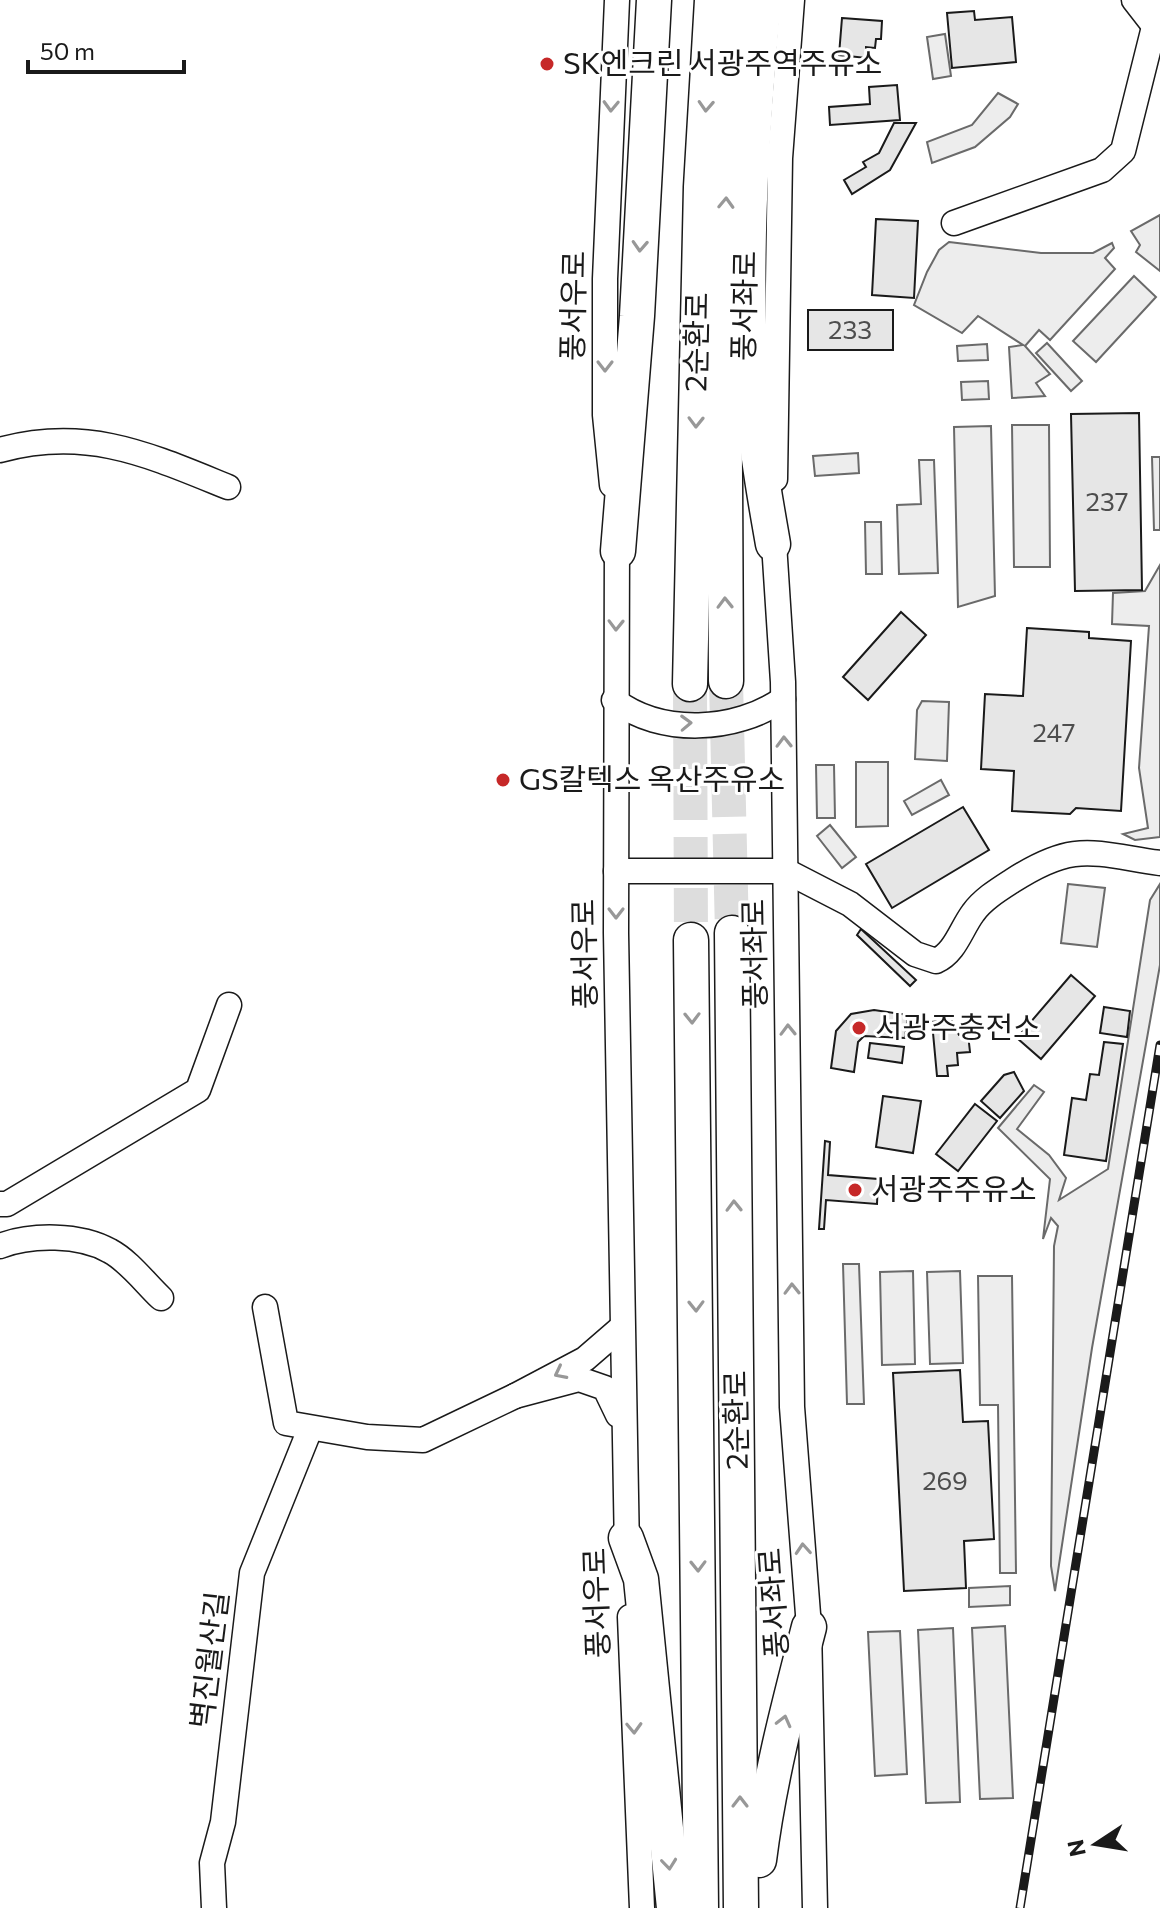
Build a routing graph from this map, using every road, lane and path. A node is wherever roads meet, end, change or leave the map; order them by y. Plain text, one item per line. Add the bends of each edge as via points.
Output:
1 (617, 0) edge
2 (654, 0) edge
3 (712, 0) edge
4 (737, 0) edge
5 (764, 0) edge
6 (792, 0) edge
7 (1134, 0) edge
8 (1157, 15) edge
9 (954, 223) dead end
10 (0, 450) edge
11 (228, 487) dead end
12 (773, 544) junction
13 (618, 551) junction
14 (726, 681) tunnel mouth
15 (690, 684) tunnel mouth
16 (783, 699) junction
17 (614, 700) junction
18 (1160, 863) edge
19 (616, 871) junction
20 (786, 871) junction
21 (732, 933) tunnel mouth
22 (691, 940) tunnel mouth
23 (229, 1005) dead end
24 (0, 1204) edge
25 (0, 1246) edge
26 (161, 1298) dead end
27 (265, 1307) dead end
28 (622, 1327) junction
29 (515, 1396) junction
30 (622, 1428) junction
31 (310, 1429) junction
32 (626, 1538) junction
33 (809, 1627) junction
34 (214, 1908) edge
35 (642, 1908) edge
36 (674, 1908) edge
37 (701, 1908) edge
38 (741, 1908) edge
39 (753, 1908) edge
40 (815, 1908) edge

1 -> 13 street, 풍서우로 via 605,415
2 -> 13 highway
3 -> 15 highway, 2순환로 via 701,187
14 -> 4 highway, 2순환로 via 724,272
5 - 12 highway via 752,121 750,329 754,418
6 - 12 street, 풍서좌로 via 780,158
7 - 8 street
8 - 9 street via 1123,151 1102,170
10 - 11 street via 47,440 120,446
12 - 16 street, 풍서좌로
13 -> 17 street, 풍서우로
17 -> 16 street via 667,724 743,721
20 -> 16 street, 풍서좌로
17 - 19 street, 풍서우로
18 - 20 street via 1064,853 974,910 944,957 936,961 915,954 850,904
19 - 20 street
19 -> 28 street, 풍서우로
33 -> 20 street, 풍서좌로 via 792,1407
38 -> 21 highway, 2순환로
22 -> 37 highway, 2순환로
23 - 24 street via 198,1090
25 - 26 street via 53,1236 110,1251
27 - 31 street via 286,1423
28 -> 29 street via 585,1359
28 - 30 street, 풍서우로
29 - 30 street via 564,1381 594,1381 613,1397
29 - 31 street via 423,1440
30 - 32 street, 풍서우로
31 - 34 street, 벽진월산길 via 252,1573 223,1822 212,1863
32 -> 35 street, 풍서우로
32 -> 36 highway via 641,1579
39 -> 33 highway via 765,1808
33 - 40 street, 풍서좌로

